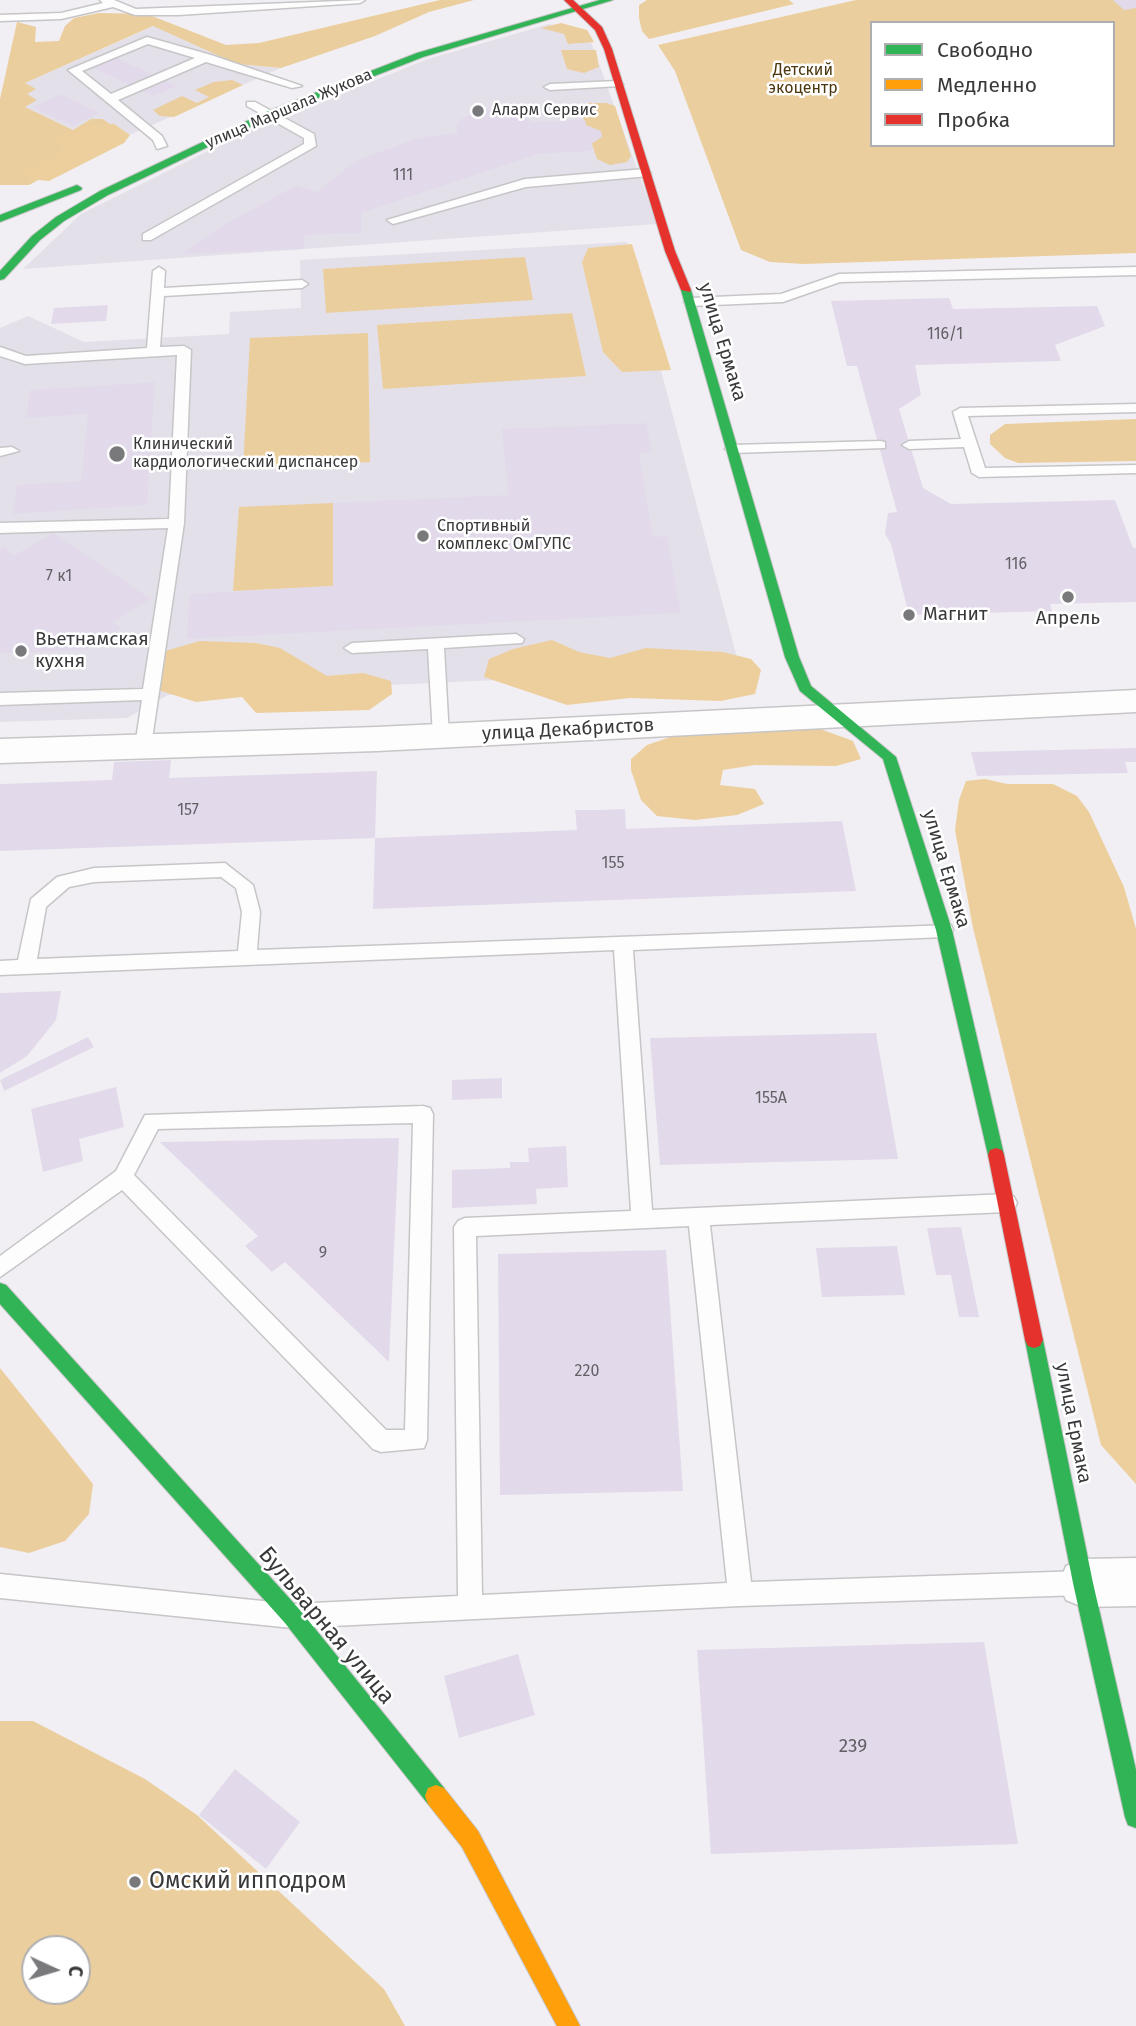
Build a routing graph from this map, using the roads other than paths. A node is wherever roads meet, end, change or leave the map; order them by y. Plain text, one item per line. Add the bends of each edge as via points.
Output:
1 (360, 0) edge
2 (554, 0) edge
3 (608, 0) edge
4 (108, 2) edge
5 (573, 4) edge
6 (0, 18) edge
7 (206, 57) junction
8 (617, 84) junction
9 (296, 86) junction
10 (550, 87) dead end
11 (110, 99) junction
12 (245, 107) joint
13 (269, 114) junction
14 (161, 146) dead end
15 (645, 173) junction
16 (88, 182) dead end
17 (0, 219) edge
18 (393, 220) dead end
19 (147, 237) dead end
20 (159, 271) dead end
21 (1136, 271) edge
22 (0, 277) edge
23 (302, 284) dead end
24 (157, 292) junction
25 (691, 302) junction
26 (0, 351) edge
27 (153, 352) junction
28 (1136, 408) edge
29 (969, 443) junction
30 (880, 445) dead end
31 (909, 445) dead end
32 (732, 449) junction
33 (1136, 469) edge
34 (176, 523) junction
35 (8, 528) edge
36 (516, 639) dead end
37 (436, 643) junction
38 (352, 648) dead end
39 (151, 694) junction
40 (0, 699) edge
41 (1136, 701) edge
42 (838, 716) junction
43 (440, 736) junction
44 (143, 746) junction
45 (0, 751) edge
46 (944, 930) junction
47 (624, 942) junction
48 (247, 958) junction
49 (26, 966) junction
50 (0, 968) edge
51 (123, 1177) junction
52 (1007, 1203) junction
53 (699, 1217) junction
54 (642, 1219) junction
55 (0, 1268) edge
56 (0, 1291) edge
57 (1136, 1581) edge
58 (1083, 1583) junction
59 (0, 1586) edge
60 (740, 1594) junction
61 (470, 1607) junction
62 (292, 1616) junction
63 (1136, 1817) edge
64 (569, 2026) edge

1 - 4 lane via 179,12 135,12
2 - 9 street, улица Маршала Жукова
3 - 5 street, улица Маршала Жукова
4 - 6 lane via 61,16
5 - 8 street, улица Ермака via 599,29
5 - 13 street, улица Маршала Жукова via 420,55
7 - 9 lane
7 - 11 lane
7 - 11 lane via 148,40 74,70
8 - 10 lane
8 - 15 street, улица Ермака
9 - 12 street, улица Маршала Жукова
11 - 14 lane via 158,138
12 - 13 lane
13 - 19 lane via 310,136 310,146
13 - 22 street, улица Маршала Жукова via 60,219
15 - 18 lane via 525,183
15 - 25 street, улица Ермака
16 - 17 street
20 - 24 lane
21 - 25 lane via 839,278 783,298
23 - 24 lane
24 - 27 lane
25 - 32 street, улица Ермака
26 - 27 lane via 25,360
27 - 34 lane via 184,350
28 - 29 lane via 960,412
29 - 31 lane
29 - 33 lane via 979,473
30 - 32 lane
32 - 42 street, улица Ермака via 792,657 805,688
34 - 35 lane
34 - 39 lane
36 - 37 lane
37 - 38 lane
37 - 43 lane
39 - 40 lane
39 - 44 lane
41 - 42 street, улица Декабристов
42 - 43 street, улица Декабристов
42 - 46 street, улица Ермака via 889,757
43 - 44 street, улица Декабристов
44 - 45 street, улица Декабристов
46 - 47 lane
46 - 52 street, улица Ермака
47 - 48 lane
47 - 54 lane
48 - 49 lane
48 - 49 lane via 251,912 244,885 225,870 94,875 62,882 37,904
49 - 50 lane
51 - 51 lane via 381,1441 416,1440 423,1114 152,1121
51 - 55 lane
52 - 53 lane
52 - 58 street, улица Ермака
53 - 54 lane
53 - 60 lane
54 - 61 lane via 465,1227
56 - 62 street, Бульварная улица
57 - 58 street
58 - 60 lane
58 - 63 street, улица Ермака
59 - 62 lane
60 - 61 lane
61 - 62 lane
62 - 64 street, Бульварная улица via 470,1839

